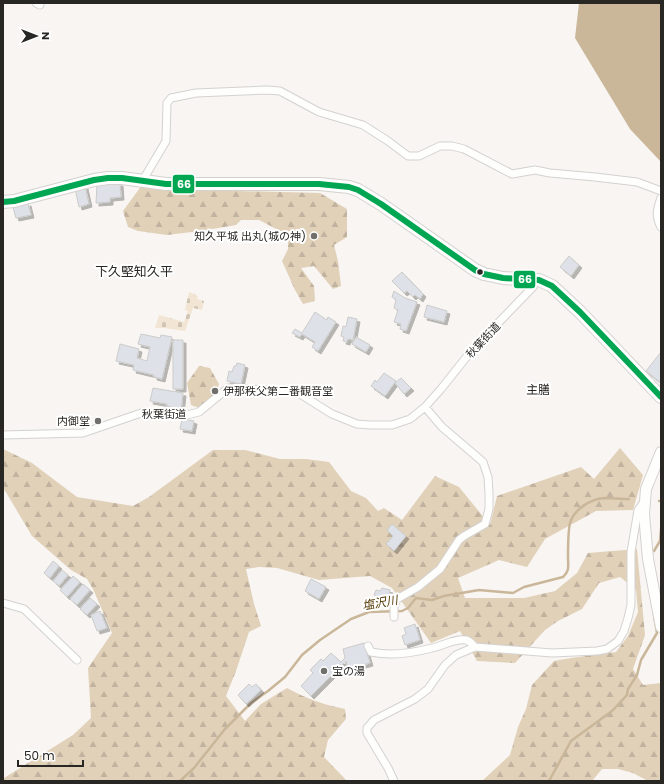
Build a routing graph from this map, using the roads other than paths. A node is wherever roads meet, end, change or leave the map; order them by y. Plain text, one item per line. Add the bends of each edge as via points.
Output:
1 (143, 180) junction
2 (661, 191) edge
3 (661, 198) edge
4 (3, 202) edge
5 (661, 227) edge
6 (535, 280) junction
7 (661, 397) edge
8 (425, 406) junction
9 (3, 435) edge
10 (661, 452) edge
11 (644, 502) junction
12 (3, 603) edge
13 (394, 617) dead end
14 (661, 627) edge
15 (368, 646) dead end
16 (475, 647) junction
17 (77, 660) dead end
18 (394, 781) edge

1 - 2 street via 166,141 167,103 171,98 196,93 267,90 280,91 319,112 363,125 408,156 419,156 440,146 452,146 464,149 512,174 535,170 637,182
1 - 4 highway via 94,180
1 - 6 highway via 166,184 319,184 349,187 381,204 475,270 503,278
3 - 5 street via 656,213
6 - 7 highway via 552,286 580,312
6 - 8 street, 秋葉街道 via 533,287 472,350
8 - 9 street, 秋葉街道 via 410,419 401,422 357,424 332,414 300,394 289,391 228,388 200,412 187,415 144,412 83,433
8 - 13 street via 442,426 483,462 488,477 489,509 485,524 459,540 440,569 418,587 397,599
10 - 11 main road via 650,477
11 - 14 main road via 648,558
11 - 16 street via 638,510 631,552 631,605 624,631 618,641 607,649 597,651 552,653
12 - 17 street via 24,609
15 - 16 street via 370,652 380,654 432,648 457,640 471,642
16 - 18 street via 456,655 428,688 415,699 374,720 367,728 367,733

